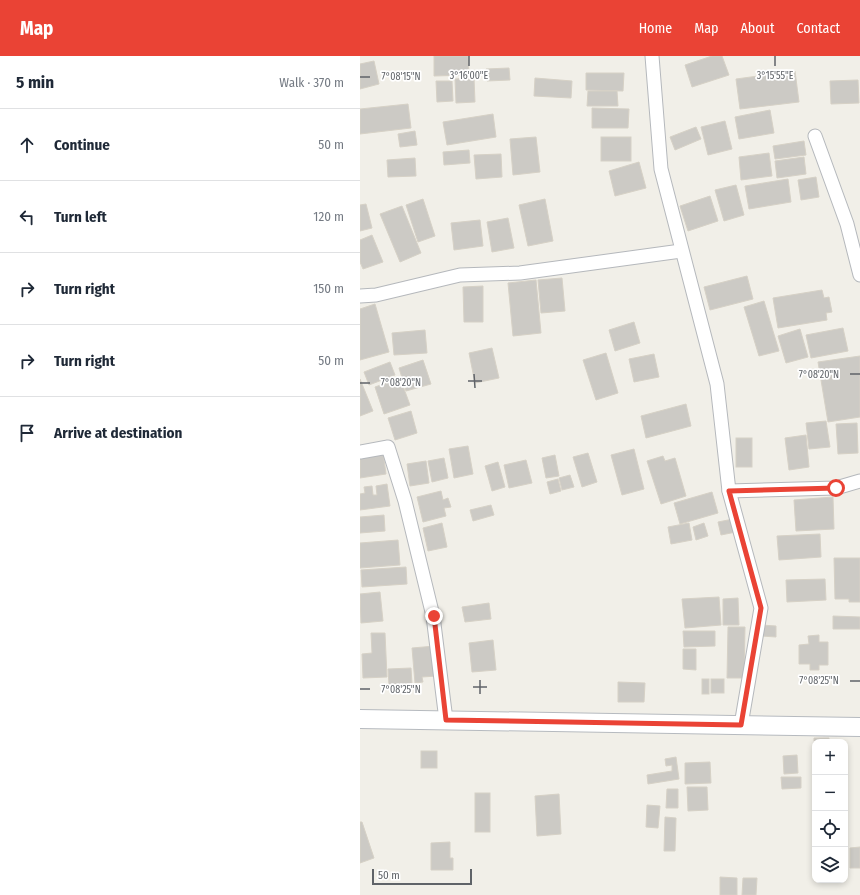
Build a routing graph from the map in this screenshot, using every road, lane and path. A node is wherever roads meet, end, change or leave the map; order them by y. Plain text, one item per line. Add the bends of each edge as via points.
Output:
1 (652, 56) edge
2 (815, 136) dead end
3 (681, 251) junction
4 (860, 275) edge
5 (360, 296) edge
6 (360, 452) edge
7 (860, 481) edge
8 (729, 491) junction
9 (360, 719) edge
10 (446, 720) junction
11 (741, 725) junction
12 (860, 727) edge

1 - 3 street via 661,169
2 - 4 street via 847,224
3 - 5 street via 520,273 460,276 376,295
3 - 8 street via 717,384
6 - 10 street via 388,446 405,501 434,616
7 - 8 street via 836,488
8 - 11 street via 761,608
9 - 10 main road
10 - 11 main road
11 - 12 main road

